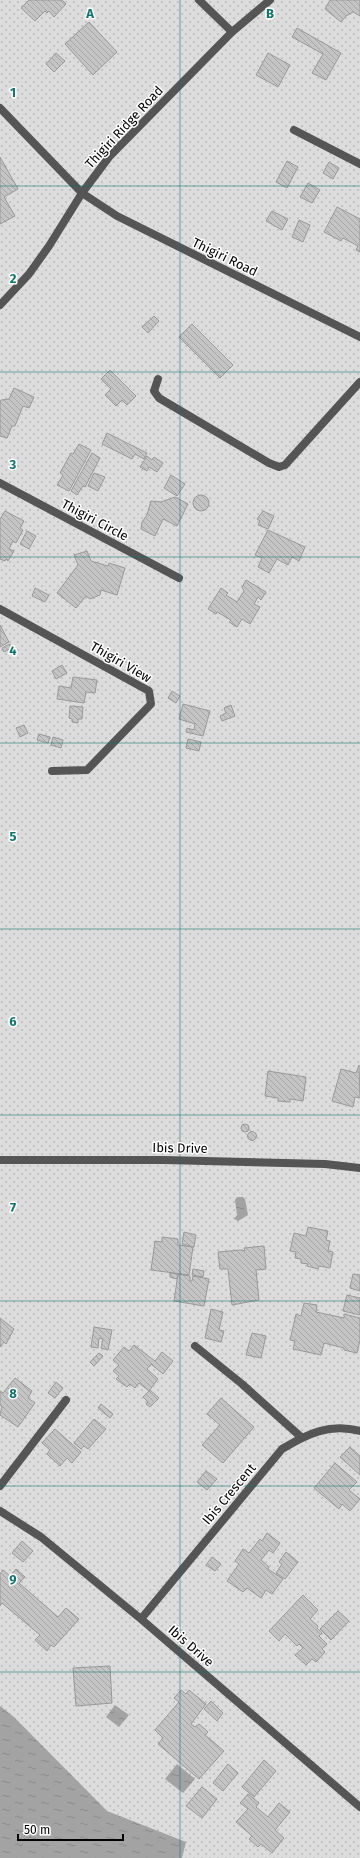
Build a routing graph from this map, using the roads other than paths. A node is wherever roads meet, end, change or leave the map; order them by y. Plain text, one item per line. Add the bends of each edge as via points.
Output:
1 (199, 0) edge
2 (270, 0) edge
3 (232, 32) junction
4 (0, 108) edge
5 (294, 130) dead end
6 (360, 164) edge
7 (82, 193) junction
8 (0, 305) edge
9 (360, 337) edge
10 (158, 379) dead end
11 (360, 382) edge
12 (0, 483) edge
13 (179, 578) dead end
14 (0, 609) edge
15 (52, 771) dead end
16 (0, 1160) edge
17 (360, 1168) edge
18 (195, 1346) dead end
19 (66, 1400) dead end
20 (360, 1431) edge
21 (301, 1437) junction
22 (0, 1486) edge
23 (0, 1511) edge
24 (141, 1618) junction
25 (360, 1807) edge

1 - 3 street
2 - 3 street, Thigiri Ridge Road
3 - 7 street, Thigiri Ridge Road via 109,157
4 - 7 street, Thigiri Road
5 - 6 street
7 - 8 street, Thigiri Ridge Road via 33,269
7 - 9 street, Thigiri Road via 117,216
10 - 11 street via 154,391 159,398 279,467 285,466
12 - 13 street, Thigiri Circle
14 - 15 street, Thigiri View via 149,691 151,704 87,770
16 - 17 street, Ibis Drive via 164,1160 325,1164
18 - 21 street
19 - 22 street
20 - 21 street, Ibis Crescent via 326,1429
21 - 24 street, Ibis Crescent via 282,1449
23 - 24 street, Ibis Drive via 41,1536
24 - 25 street, Ibis Drive

